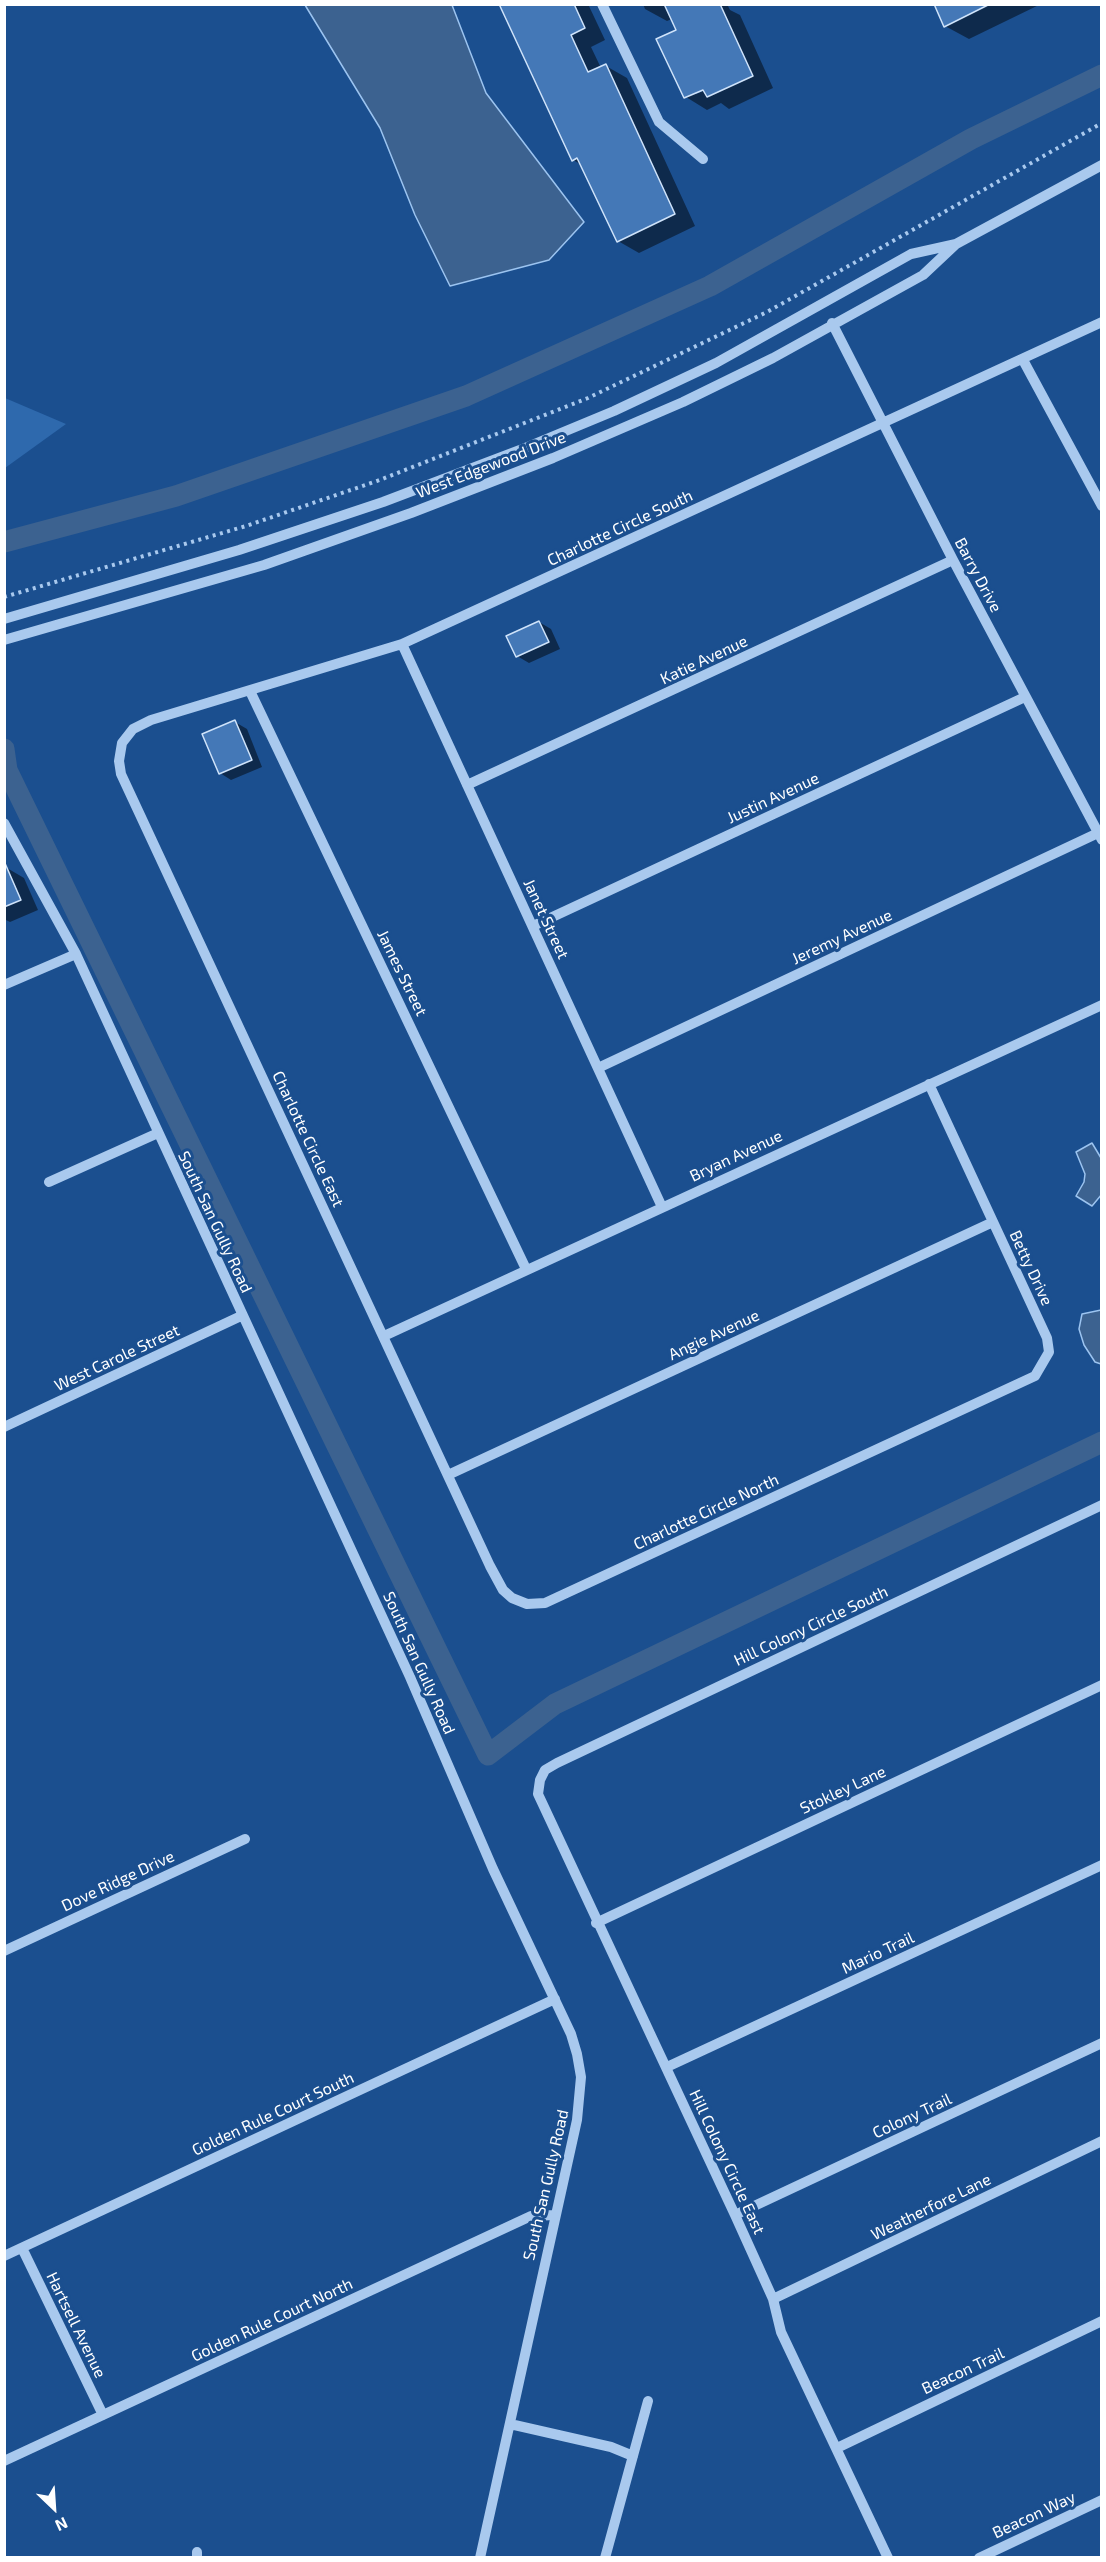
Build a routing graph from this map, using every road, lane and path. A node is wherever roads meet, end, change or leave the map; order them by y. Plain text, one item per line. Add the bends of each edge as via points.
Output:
1 (602, 4) edge
2 (1101, 123) edge
3 (704, 159) dead end
4 (1101, 165) edge
5 (956, 244) junction
6 (1101, 322) edge
7 (832, 323) junction
8 (1023, 360) junction
9 (884, 424) junction
10 (1101, 506) edge
11 (953, 560) junction
12 (4, 597) edge
13 (4, 619) edge
14 (4, 640) edge
15 (402, 644) junction
16 (250, 691) junction
17 (1025, 697) junction
18 (137, 727) joint
19 (467, 785) junction
20 (4, 823) edge
21 (1100, 836) edge
22 (533, 926) junction
23 (76, 954) junction
24 (4, 985) edge
25 (1101, 1005) edge
26 (598, 1068) junction
27 (929, 1084) junction
28 (158, 1133) junction
29 (49, 1182) dead end
30 (662, 1208) junction
31 (993, 1222) junction
32 (526, 1269) junction
33 (241, 1316) junction
34 (384, 1336) junction
35 (946, 1418) joint
36 (4, 1427) edge
37 (448, 1474) junction
38 (1101, 1505) edge
39 (490, 1566) joint
40 (1101, 1685) edge
41 (540, 1780) joint
42 (245, 1839) dead end
43 (1101, 1865) edge
44 (596, 1923) junction
45 (4, 1951) edge
46 (555, 2000) junction
47 (1101, 2043) edge
48 (667, 2067) junction
49 (1101, 2141) edge
50 (555, 2215) junction
51 (735, 2215) junction
52 (22, 2248) junction
53 (4, 2256) edge
54 (773, 2299) junction
55 (1101, 2321) edge
56 (648, 2401) dead end
57 (103, 2415) junction
58 (510, 2424) junction
59 (837, 2448) junction
60 (633, 2456) junction
61 (4, 2461) edge
62 (1101, 2500) edge
63 (480, 2558) edge
64 (604, 2558) edge
65 (888, 2558) edge
66 (979, 2558) edge

1 - 3 street via 659,122
2 - 12 path via 767,312 588,398 419,466 289,512 152,556
4 - 5 street, West Edgewood Drive
5 - 7 street, West Edgewood Drive via 923,275
5 - 13 street, West Edgewood Drive via 911,255 716,363 520,450 250,547
6 - 8 street, Charlotte Circle South
7 - 9 street, Barry Drive
7 - 14 street, West Edgewood Drive via 773,358 683,402 554,458 411,513 264,565
8 - 9 street, Charlotte Circle South
8 - 10 street
9 - 11 street, Barry Drive
9 - 15 street, Charlotte Circle South
11 - 17 street, Barry Drive
11 - 19 street, Katie Avenue
15 - 16 street, Charlotte Circle South
15 - 19 street, Janet Street
16 - 18 street, Charlotte Circle South via 160,716
16 - 32 street, James Street
17 - 21 street, Barry Drive
17 - 22 street, Justin Avenue
18 - 34 street, Charlotte Circle East via 122,743 121,774
19 - 22 street, Janet Street
20 - 23 street, South San Gully Road
21 - 26 street, Jeremy Avenue
22 - 26 street, Janet Street
23 - 24 street
23 - 28 street, South San Gully Road
25 - 27 street, Bryan Avenue
26 - 30 street, Janet Street
27 - 30 street, Bryan Avenue
27 - 31 street, Betty Drive
28 - 29 street
28 - 33 street, South San Gully Road
30 - 32 street, Bryan Avenue
31 - 35 street, Betty Drive via 1047,1338 1049,1352 1035,1376
31 - 37 street, Angie Avenue
32 - 34 street, Bryan Avenue
33 - 36 street, West Carole Street
33 - 46 street, South San Gully Road
34 - 37 street, Charlotte Circle East
35 - 39 street, Charlotte Circle North via 545,1603 528,1604 512,1598
37 - 39 street, Charlotte Circle East
38 - 41 street, Hill Colony Circle South via 556,1763 545,1770
40 - 44 street, Stokley Lane
41 - 44 street, Hill Colony Circle East via 538,1794
42 - 45 street, Dove Ridge Drive
43 - 48 street, Mario Trail
44 - 48 street, Hill Colony Circle East
46 - 50 street, South San Gully Road via 570,2034 581,2077 577,2120
46 - 52 street, Golden Rule Court South
47 - 51 street, Colony Trail
48 - 51 street, Hill Colony Circle East
49 - 54 street, Weatherfore Lane
50 - 57 street, Golden Rule Court North via 531,2216
50 - 58 street, South San Gully Road
51 - 54 street, Hill Colony Circle East
52 - 53 street, Golden Rule Court South
52 - 57 street, Hartsell Avenue
54 - 59 street, Hill Colony Circle East via 781,2332
55 - 59 street, Beacon Trail
56 - 60 street
57 - 61 street, Golden Rule Court North
58 - 60 street via 611,2447
58 - 63 street, South San Gully Road
59 - 65 street, Hill Colony Circle East
60 - 64 street
62 - 66 street, Beacon Way

